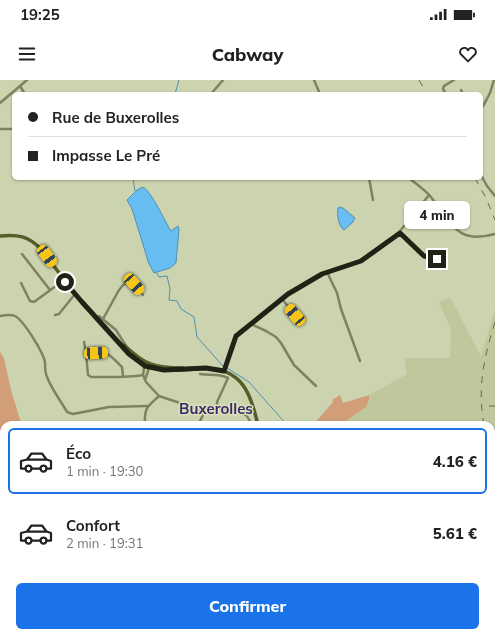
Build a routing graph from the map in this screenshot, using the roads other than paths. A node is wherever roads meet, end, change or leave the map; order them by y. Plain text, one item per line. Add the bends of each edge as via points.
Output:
1 (27, 80) edge
2 (223, 80) edge
3 (314, 80) edge
4 (454, 80) edge
5 (494, 80) edge
6 (20, 86) junction
7 (13, 92) edge
8 (24, 92) edge
9 (213, 92) edge
10 (319, 92) edge
11 (445, 92) edge
12 (12, 93) edge
13 (0, 103) edge
14 (483, 106) edge
15 (0, 129) edge
16 (12, 129) edge
17 (483, 179) edge
18 (369, 180) edge
19 (411, 180) edge
20 (429, 195) junction
21 (495, 196) edge
22 (373, 200) dead end
23 (400, 233) junction
24 (495, 234) edge
25 (0, 236) edge
26 (22, 254) dead end
27 (437, 259) dead end
28 (327, 272) junction
29 (64, 280) junction
30 (21, 283) dead end
31 (50, 290) junction
32 (75, 294) junction
33 (143, 294) dead end
34 (282, 299) junction
35 (55, 315) dead end
36 (295, 315) dead end
37 (0, 316) edge
38 (99, 316) dead end
39 (103, 319) junction
40 (110, 324) junction
41 (251, 324) junction
42 (106, 328) junction
43 (84, 342) dead end
44 (126, 347) junction
45 (86, 353) junction
46 (360, 361) dead end
47 (147, 365) junction
48 (224, 371) junction
49 (200, 374) dead end
50 (143, 375) junction
51 (123, 376) junction
52 (145, 380) junction
53 (316, 386) dead end
54 (159, 396) junction
55 (148, 406) junction
56 (216, 408) junction
57 (205, 410) junction
58 (145, 421) edge
59 (200, 421) edge
60 (250, 421) edge
61 (257, 421) edge

1 - 6 street
2 - 9 street
3 - 10 street
4 - 11 street via 444,86
5 - 14 street
6 - 7 street
6 - 8 street
12 - 13 street
15 - 16 street
17 - 21 street
18 - 22 street
19 - 20 street
20 - 23 street
20 - 24 street via 461,233 474,238
23 - 27 street via 424,256
23 - 28 street via 361,261
25 - 29 street via 20,236 34,242
26 - 31 street
28 - 34 street
28 - 46 street
29 - 31 street
29 - 32 street
30 - 31 street via 30,301 34,302
32 - 35 street via 59,314
32 - 42 street
33 - 39 street via 134,284 124,284
34 - 36 street
34 - 41 street
37 - 55 street via 16,316 30,333 42,353 46,376 67,412 73,414 109,407
38 - 39 street
39 - 40 street
40 - 42 street
40 - 44 street
41 - 48 street via 236,336
41 - 53 street via 276,337 294,365
42 - 44 street
42 - 47 street via 129,354
43 - 45 street
44 - 47 street
45 - 51 street via 108,353 122,367
45 - 51 street via 88,375 91,377
47 - 48 street via 173,371 206,368
47 - 50 street
47 - 52 street
48 - 61 street via 246,388
49 - 56 street via 217,374 228,378
50 - 51 street
50 - 52 street
52 - 54 street
54 - 55 street
54 - 57 street
55 - 58 street
56 - 57 street
56 - 60 street via 243,413
57 - 59 street

